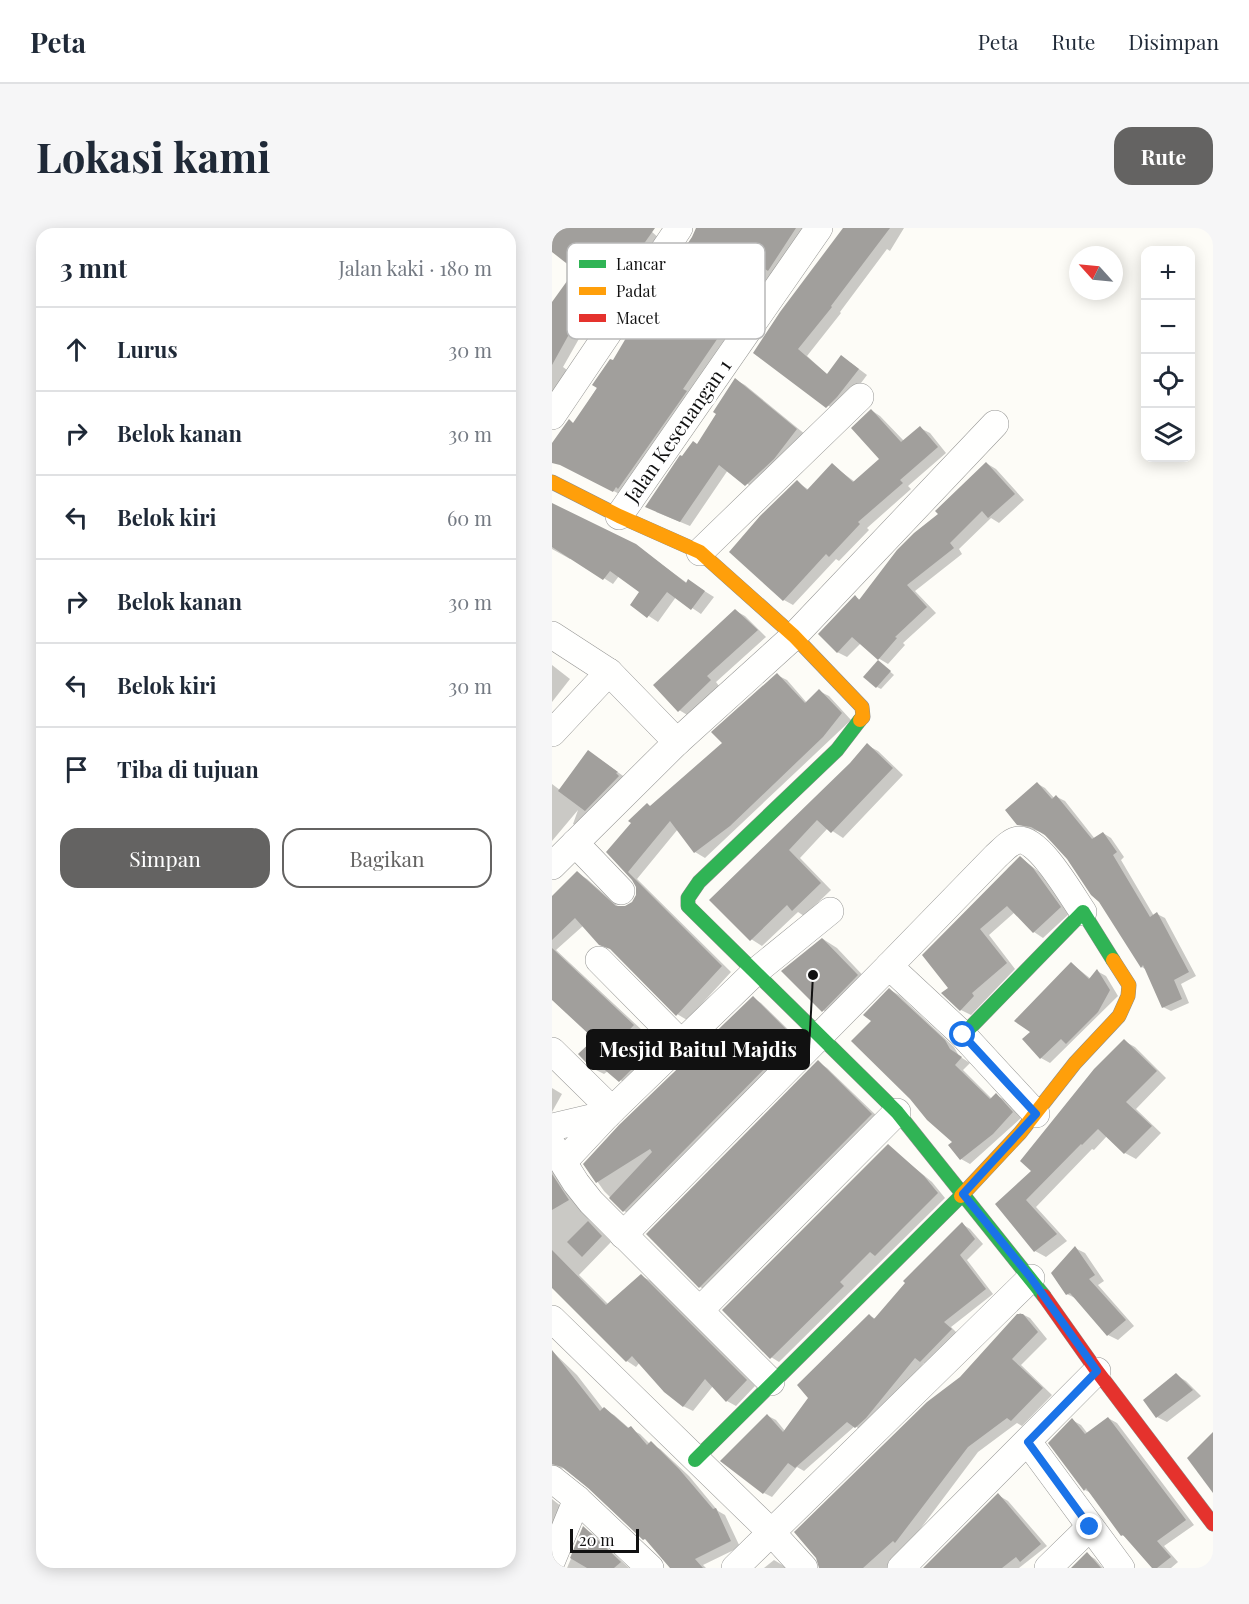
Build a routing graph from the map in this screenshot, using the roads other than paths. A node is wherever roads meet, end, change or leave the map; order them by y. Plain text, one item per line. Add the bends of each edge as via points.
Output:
1 (679, 228) edge
2 (819, 228) edge
3 (669, 243) edge
4 (765, 306) edge
5 (604, 339) edge
6 (742, 339) edge
7 (860, 397) dead end
8 (552, 416) edge
9 (995, 424) dead end
10 (552, 482) edge
11 (619, 516) junction
12 (700, 552) junction
13 (552, 635) edge
14 (794, 636) junction
15 (609, 672) junction
16 (552, 733) edge
17 (677, 742) junction
18 (575, 843) junction
19 (552, 866) edge
20 (621, 891) dead end
21 (830, 911) dead end
22 (1083, 912) junction
23 (599, 960) dead end
24 (889, 966) junction
25 (754, 972) junction
26 (963, 1035) junction
27 (821, 1036) junction
28 (681, 1042) junction
29 (552, 1052) edge
30 (610, 1112) junction
31 (897, 1112) junction
32 (1036, 1114) junction
33 (552, 1127) edge
34 (558, 1153) edge
35 (963, 1194) junction
36 (623, 1235) junction
37 (1031, 1278) junction
38 (700, 1310) junction
39 (552, 1319) edge
40 (1097, 1371) junction
41 (771, 1382) junction
42 (1028, 1442) junction
43 (695, 1460) junction
44 (552, 1479) edge
45 (577, 1498) junction
46 (1213, 1524) edge
47 (1090, 1527) junction
48 (772, 1533) junction
49 (552, 1560) edge
50 (651, 1568) edge
51 (735, 1568) edge
52 (804, 1568) edge
53 (901, 1568) edge
54 (1048, 1568) edge
55 (1121, 1568) edge

1 - 3 street
2 - 4 street, Jalan Kesenangan 1
5 - 8 street
6 - 11 street, Jalan Kesenangan 1
7 - 12 street
9 - 14 street
10 - 11 street
11 - 12 street
12 - 14 street
13 - 15 street
14 - 17 street
14 - 25 street via 862,707 863,717 837,750 706,874 688,898 688,906
15 - 16 street
15 - 17 street
17 - 18 street
18 - 19 street
18 - 20 street
21 - 25 street
22 - 24 street via 1047,859 1022,839 996,856
22 - 26 street
22 - 32 street via 1123,973 1130,995 1116,1020 1081,1055
23 - 28 street
24 - 26 street
24 - 27 street
25 - 27 street
25 - 28 street
26 - 32 street
27 - 31 street
27 - 36 street
28 - 30 street
29 - 30 street
30 - 33 street
30 - 34 street
31 - 35 street
31 - 38 street
32 - 35 street
34 - 36 street via 576,1183
35 - 37 street
35 - 41 street
36 - 38 street
37 - 40 street
37 - 48 street
38 - 41 street
39 - 43 street
40 - 42 street
40 - 46 street
41 - 43 street
42 - 47 street
42 - 53 street
43 - 48 street
44 - 45 street
45 - 49 street
45 - 50 street
47 - 54 street
47 - 55 street
48 - 51 street
48 - 52 street

